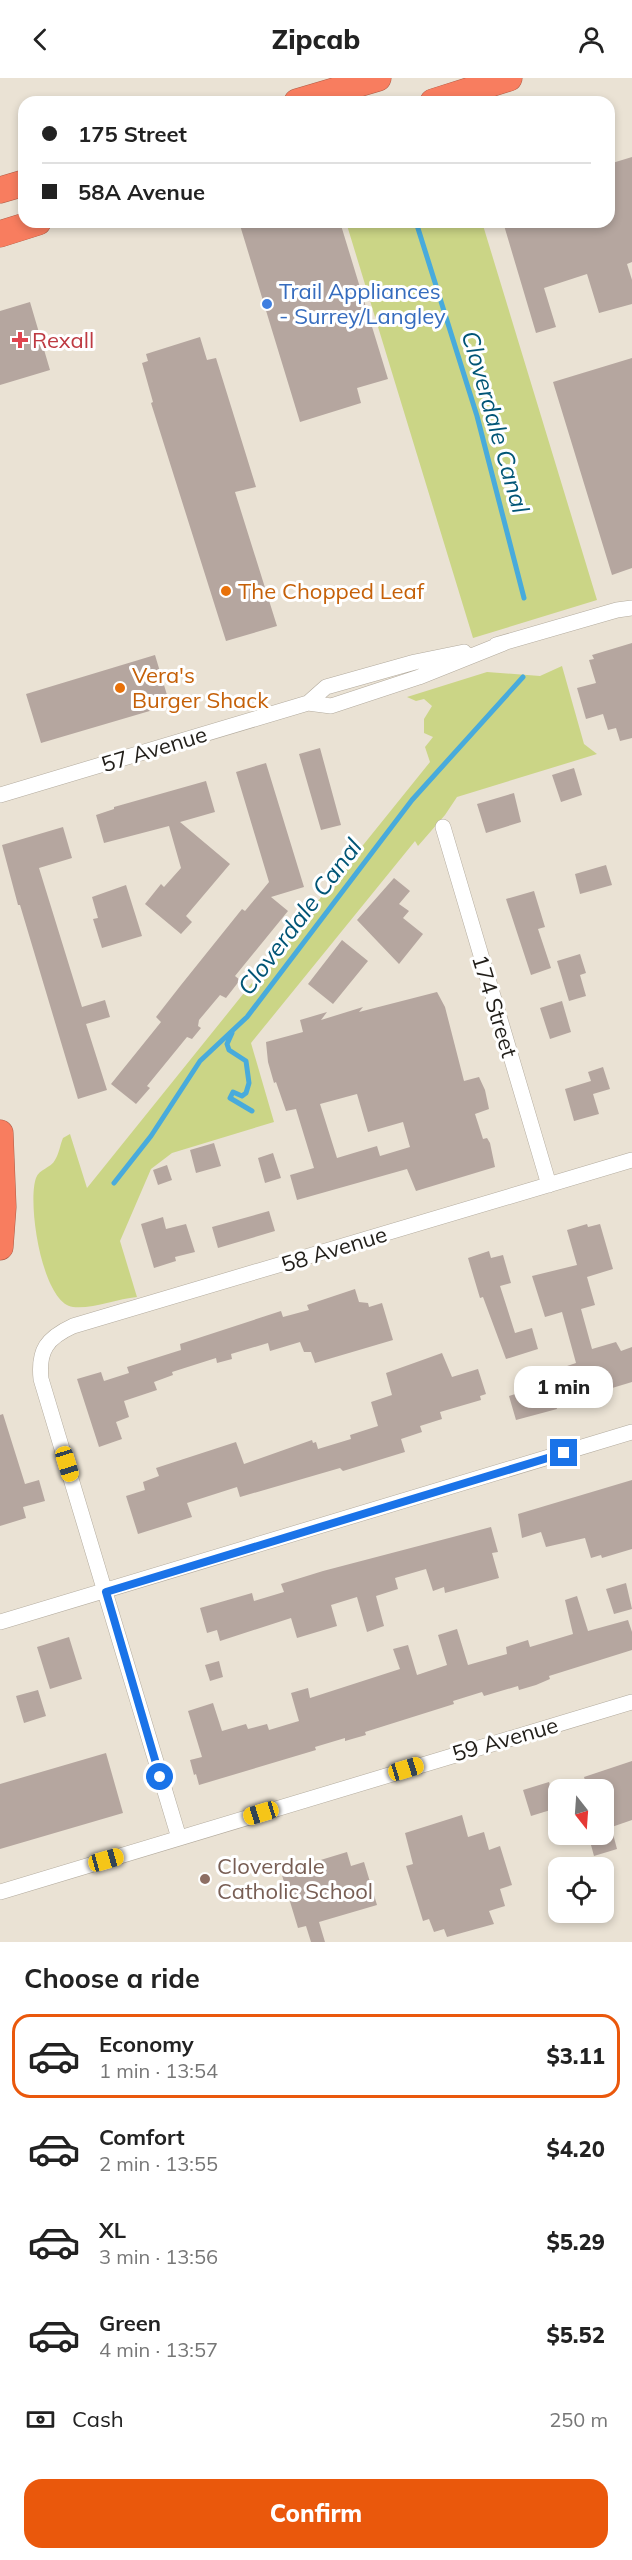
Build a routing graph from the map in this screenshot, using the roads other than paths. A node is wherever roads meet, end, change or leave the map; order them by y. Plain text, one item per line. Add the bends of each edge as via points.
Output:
1 (378, 78) edge
2 (509, 78) edge
3 (317, 96) edge
4 (452, 96) edge
5 (18, 185) edge
6 (0, 190) edge
7 (19, 228) edge
8 (0, 234) edge
9 (632, 608) edge
10 (0, 795) edge
11 (443, 827) dead end
12 (0, 1133) edge
13 (632, 1160) edge
14 (549, 1185) junction
15 (0, 1247) edge
16 (632, 1432) edge
17 (106, 1592) junction
18 (0, 1622) edge
19 (632, 1702) edge
20 (179, 1838) junction
21 (0, 1892) edge

1 - 3 highway
2 - 4 highway
5 - 6 highway
7 - 8 highway
9 - 10 street, 57 Avenue via 326,687 308,703
11 - 14 street, 174 Street
12 - 15 highway
13 - 14 street, 58 Avenue
14 - 17 street, 58 Avenue via 58,1333 43,1348 39,1363 41,1379
16 - 17 street
17 - 18 street
17 - 20 street
19 - 20 street, 59 Avenue
20 - 21 street, 59 Avenue

